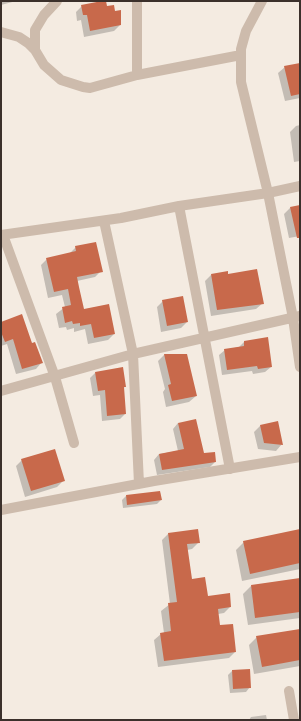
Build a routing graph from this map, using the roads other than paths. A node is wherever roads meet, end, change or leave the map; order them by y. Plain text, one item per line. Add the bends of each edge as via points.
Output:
1 (57, 1) edge
2 (137, 1) edge
3 (262, 1) edge
4 (1, 32) edge
5 (35, 50) junction
6 (241, 55) junction
7 (137, 75) junction
8 (300, 186) edge
9 (268, 193) junction
10 (179, 206) junction
11 (104, 221) junction
12 (2, 235) edge
13 (296, 317) edge
14 (205, 338) junction
15 (133, 354) junction
16 (300, 367) edge
17 (55, 376) junction
18 (1, 392) edge
19 (74, 443) dead end
20 (300, 457) edge
21 (230, 469) junction
22 (140, 484) junction
23 (1, 510) edge
24 (289, 691) dead end
25 (294, 720) edge

1 - 5 street via 35,30
2 - 7 street
3 - 6 street via 246,32
4 - 5 street via 19,37
5 - 7 street via 44,65 61,80 75,86 90,88
6 - 7 street
6 - 9 street via 241,82
8 - 9 street
9 - 10 street
9 - 13 street
10 - 11 street
10 - 14 street
11 - 12 street
11 - 15 street
12 - 17 street
13 - 14 street
13 - 16 street
14 - 15 street
14 - 21 street
15 - 17 street
15 - 22 street
17 - 18 street
17 - 19 street
20 - 21 street
21 - 22 street
22 - 23 street
24 - 25 street

